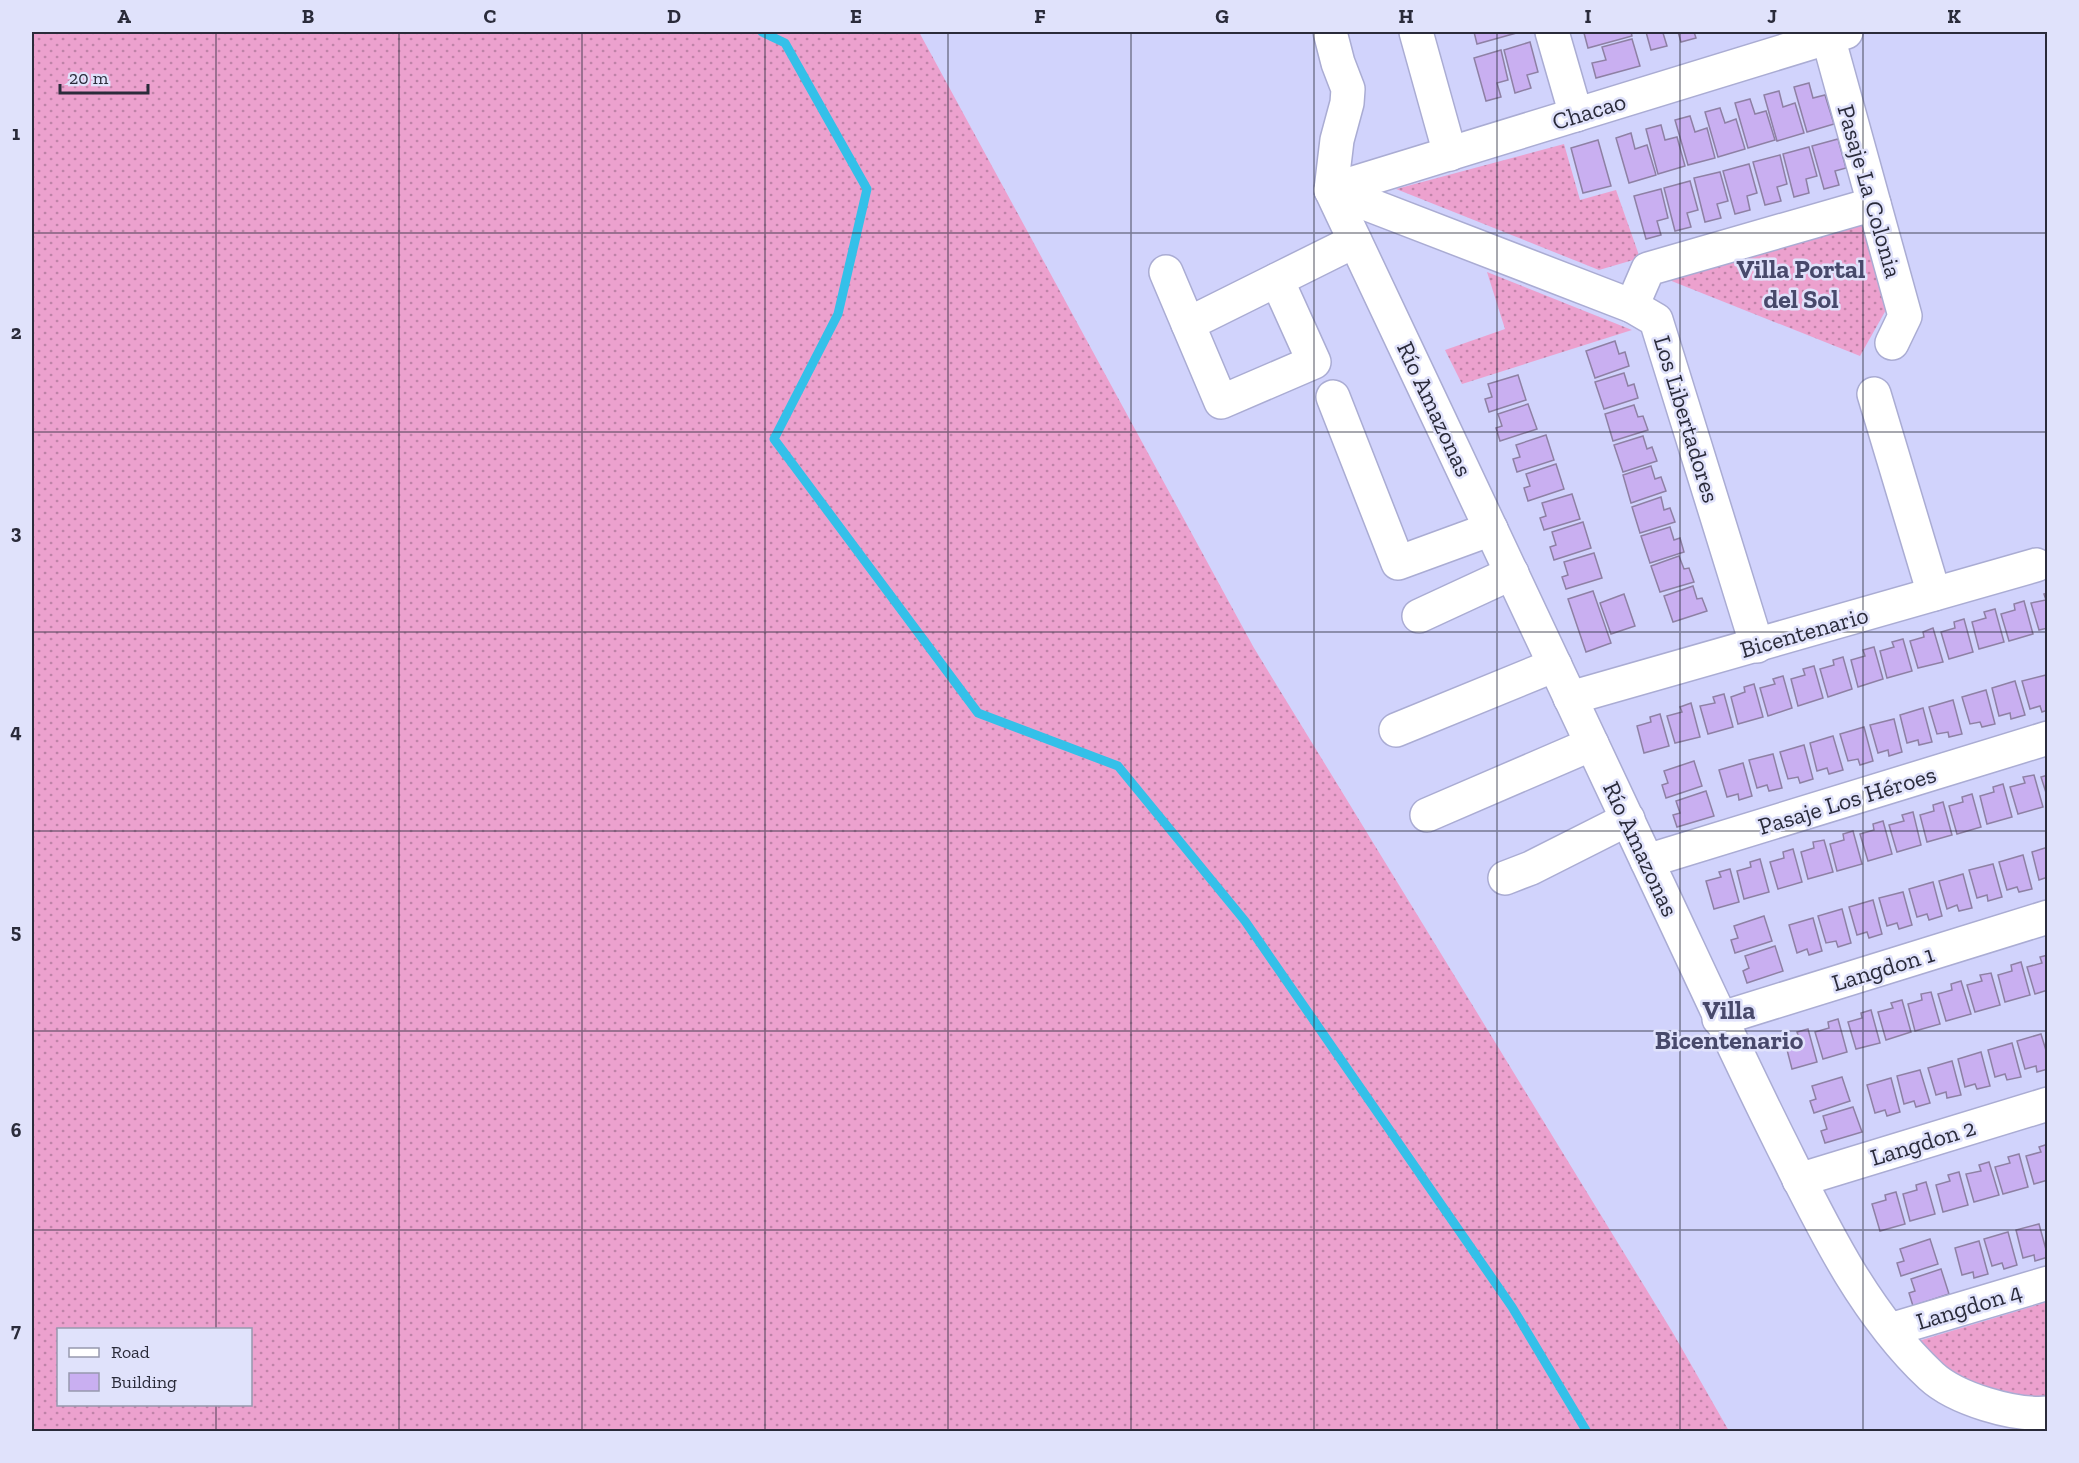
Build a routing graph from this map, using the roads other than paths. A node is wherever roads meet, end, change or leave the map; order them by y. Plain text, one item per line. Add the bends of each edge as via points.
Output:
1 (1330, 32) edge
2 (1416, 32) edge
3 (1552, 32) edge
4 (1837, 34) edge
5 (1576, 115) junction
6 (1450, 154) junction
7 (1331, 190) junction
8 (1874, 204) junction
9 (1355, 241) junction
10 (1166, 272) dead end
11 (1277, 280) junction
12 (1632, 306) junction
13 (1188, 324) junction
14 (1892, 343) dead end
15 (1874, 394) dead end
16 (1333, 397) dead end
17 (1491, 529) junction
18 (2036, 565) dead end
19 (1512, 573) junction
20 (1934, 594) junction
21 (1419, 616) dead end
22 (1757, 646) junction
23 (1555, 664) junction
24 (1570, 698) junction
25 (1396, 730) dead end
26 (2048, 738) edge
27 (1592, 744) junction
28 (1427, 815) dead end
29 (1628, 819) junction
30 (1647, 861) junction
31 (1505, 878) dead end
32 (2048, 917) edge
33 (1719, 1019) junction
34 (2048, 1104) edge
35 (1799, 1180) junction
36 (2048, 1283) edge
37 (1890, 1330) junction
38 (2048, 1413) edge

1 - 7 street via 1348,89 1336,140
2 - 6 street
3 - 5 street
4 - 5 street, Chacao
4 - 8 street, Pasaje La Colonia
5 - 6 street, Chacao
6 - 7 street, Chacao
7 - 9 street, Río Amazonas
7 - 12 street, Los Libertadores
8 - 12 street via 1648,269
8 - 14 street, Pasaje La Colonia via 1905,315
9 - 11 street
9 - 17 street, Río Amazonas
10 - 13 street
11 - 13 street
11 - 13 street via 1314,362 1221,402
12 - 22 street, Los Libertadores via 1656,320
15 - 20 street
16 - 17 street via 1398,563
17 - 19 street, Río Amazonas
18 - 20 street, Bicentenario
19 - 21 street
19 - 23 street, Río Amazonas
20 - 22 street, Bicentenario
22 - 24 street, Bicentenario
23 - 24 street, Río Amazonas
23 - 25 street
24 - 27 street, Río Amazonas
26 - 30 street, Pasaje Los Héroes
27 - 28 street
27 - 29 street, Río Amazonas
29 - 30 street, Río Amazonas
29 - 31 street
30 - 33 street, Río Amazonas
32 - 33 street, Langdon 1
33 - 35 street, Río Amazonas
34 - 35 street, Langdon 2
35 - 37 street, Río Amazonas via 1863,1296
36 - 37 street, Langdon 4
37 - 38 street, Río Amazonas via 1933,1378 1961,1394 1989,1405

